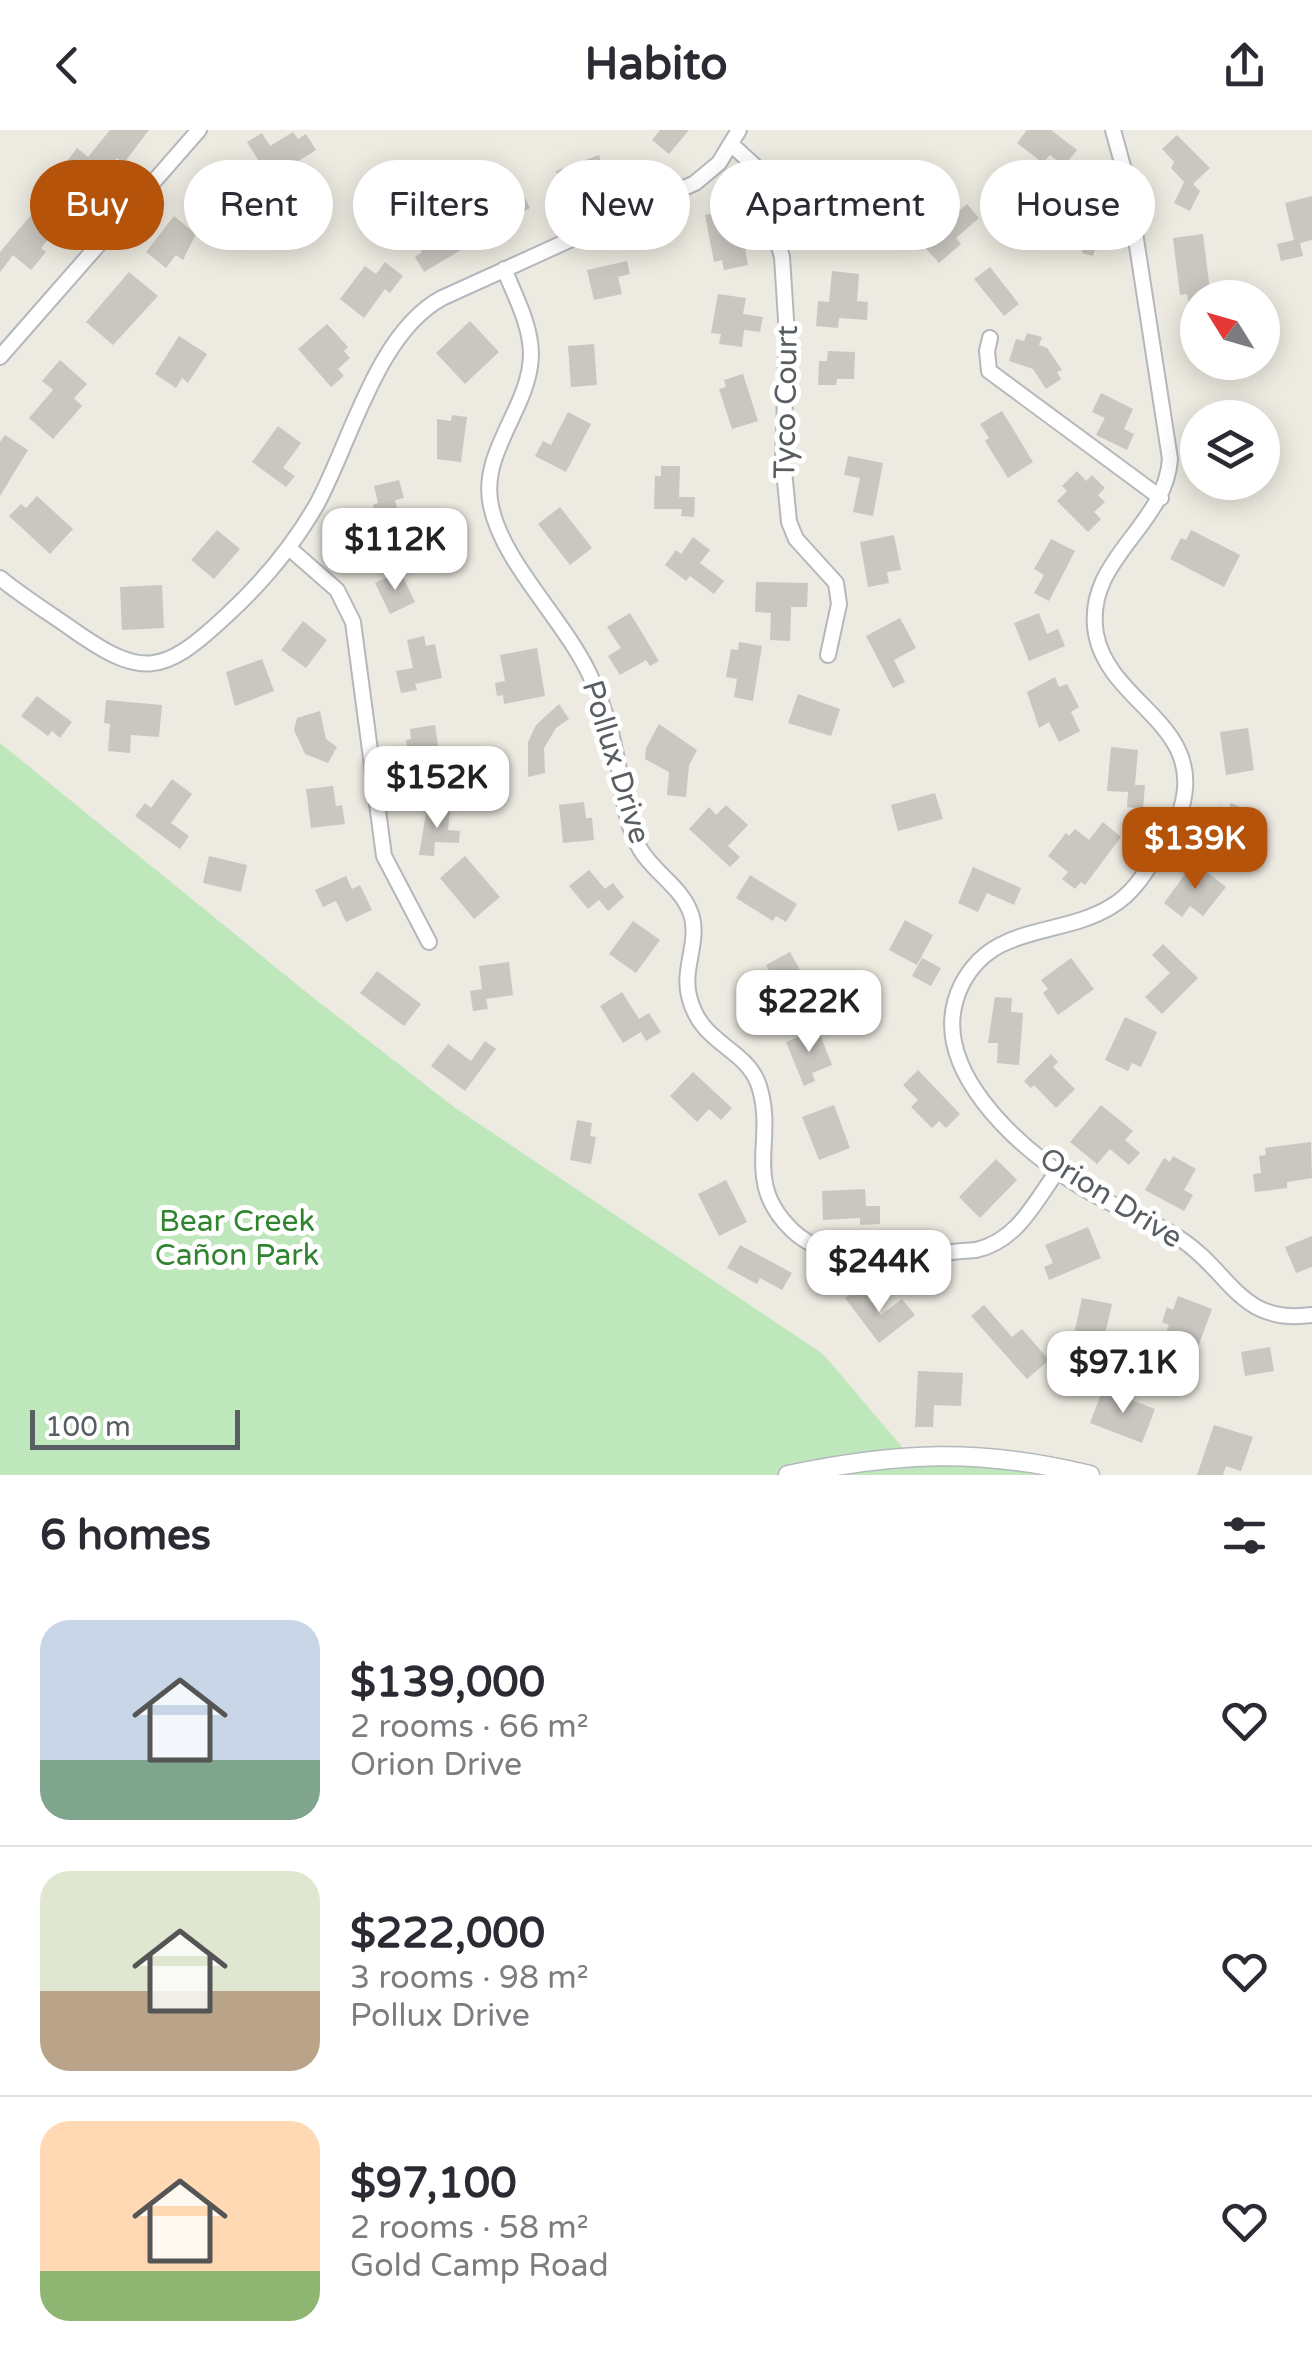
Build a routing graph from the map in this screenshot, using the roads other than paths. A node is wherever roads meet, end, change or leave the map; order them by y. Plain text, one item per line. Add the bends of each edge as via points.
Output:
1 (199, 130) edge
2 (1113, 130) edge
3 (735, 137) edge
4 (504, 269) junction
5 (990, 338) dead end
6 (0, 357) edge
7 (783, 460) junction
8 (766, 462) dead end
9 (1162, 498) junction
10 (289, 548) junction
11 (5, 582) edge
12 (828, 655) dead end
13 (430, 942) dead end
14 (1058, 1170) junction
15 (1312, 1315) edge
16 (788, 1475) edge
17 (1090, 1475) edge

1 - 6 street
2 - 9 street, Orion Drive via 1128,180 1169,441
3 - 4 street via 695,183
3 - 7 street, Tyco Court via 760,175 785,275
4 - 10 street via 430,304 408,324
4 - 14 street, Pollux Drive via 529,335 530,366 493,464 490,505 592,681 640,849 691,913 691,1004 704,1028 748,1066 760,1087 761,1173 773,1208 797,1234 838,1254 976,1250 1012,1234
5 - 9 street via 989,371
7 - 8 street
7 - 12 street, Tyco Court via 791,531 836,583 839,604
9 - 14 street, Orion Drive via 1106,571 1094,614 1104,659 1161,722 1182,760 1185,795 1174,826 1133,889 1112,906 1015,936 984,954 962,984 952,1015 954,1050 969,1081
10 - 11 street via 194,646 147,664 106,654
10 - 13 street via 336,590 353,622 384,856
14 - 15 street, Orion Drive via 1186,1242 1246,1303 1277,1315
16 - 17 street via 908,1456 972,1454

